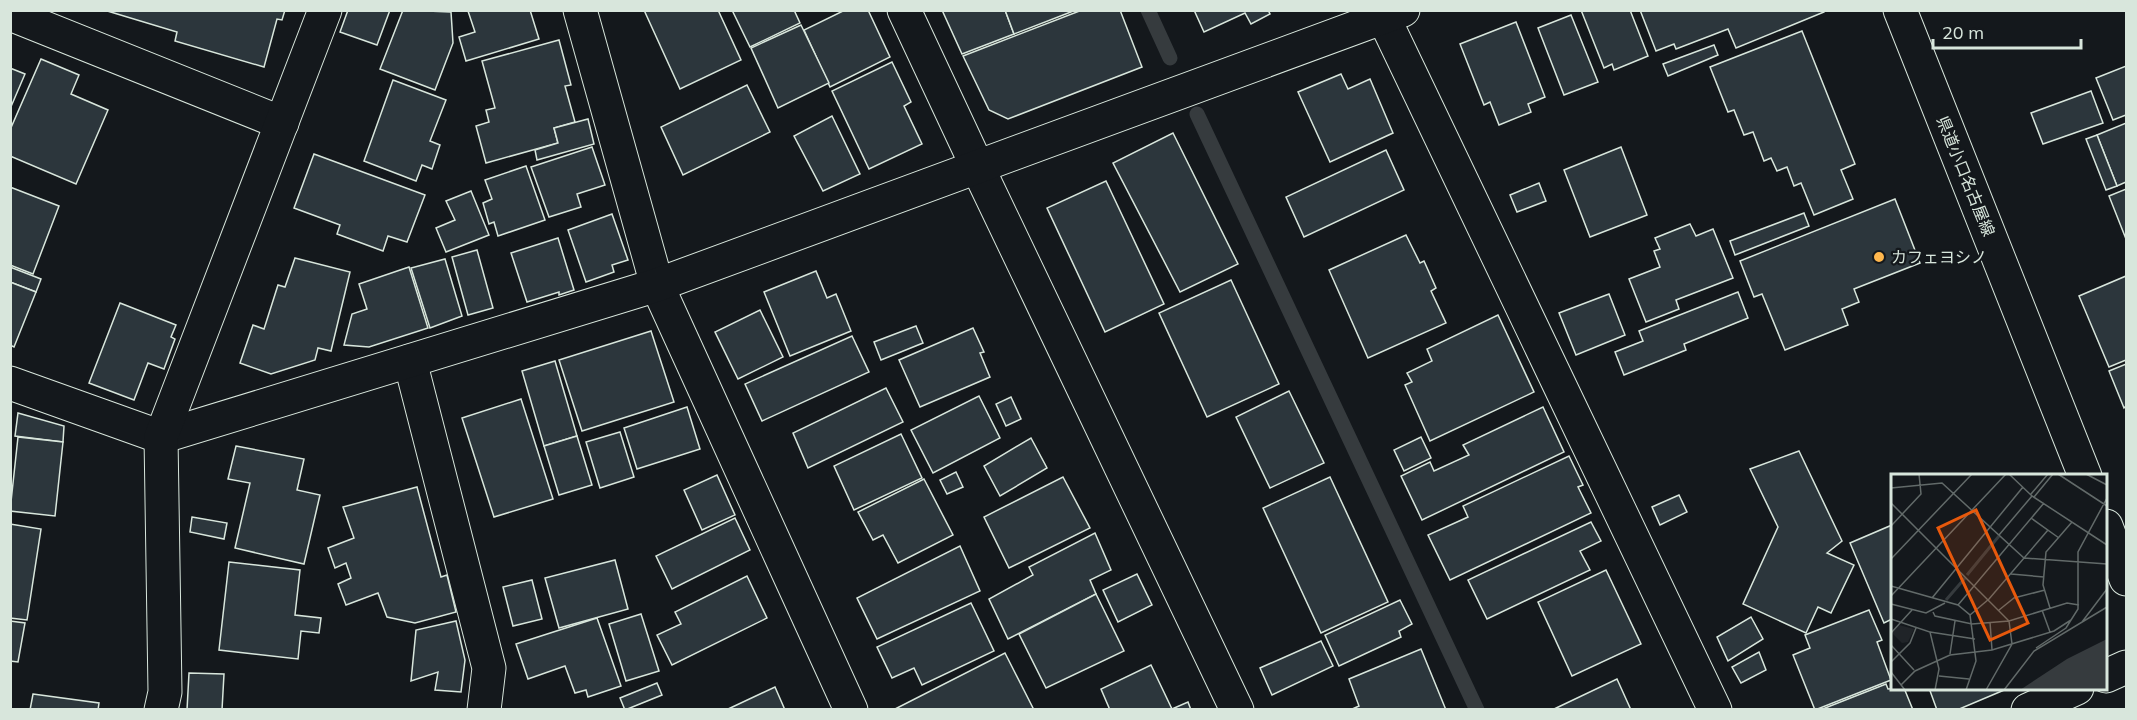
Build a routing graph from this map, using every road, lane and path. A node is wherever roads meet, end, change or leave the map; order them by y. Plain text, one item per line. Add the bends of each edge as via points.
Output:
1 (326, 10) edge
2 (580, 10) edge
3 (904, 10) edge
4 (1900, 10) edge
5 (1389, 13) edge
6 (10, 14) edge
7 (282, 123) junction
8 (977, 166) junction
9 (657, 285) junction
10 (410, 361) junction
11 (10, 382) edge
12 (161, 437) junction
13 (2084, 474) edge
14 (2107, 529) edge
15 (2127, 579) edge
16 (2127, 667) edge
17 (2107, 676) edge
18 (2073, 690) edge
19 (161, 710) edge
20 (484, 710) edge
21 (851, 710) edge
22 (1237, 710) edge
23 (1715, 710) edge
24 (2028, 710) edge

1 - 7 street
2 - 9 street
3 - 8 street
4 - 13 street, 県道小口名古屋線
5 - 8 street
5 - 23 street
6 - 7 street
7 - 12 street
8 - 9 street
8 - 22 street
9 - 10 street
9 - 21 street
10 - 12 street
10 - 20 street via 489,668
11 - 12 street
12 - 19 street via 165,692
14 - 15 street
16 - 17 street
18 - 24 street

